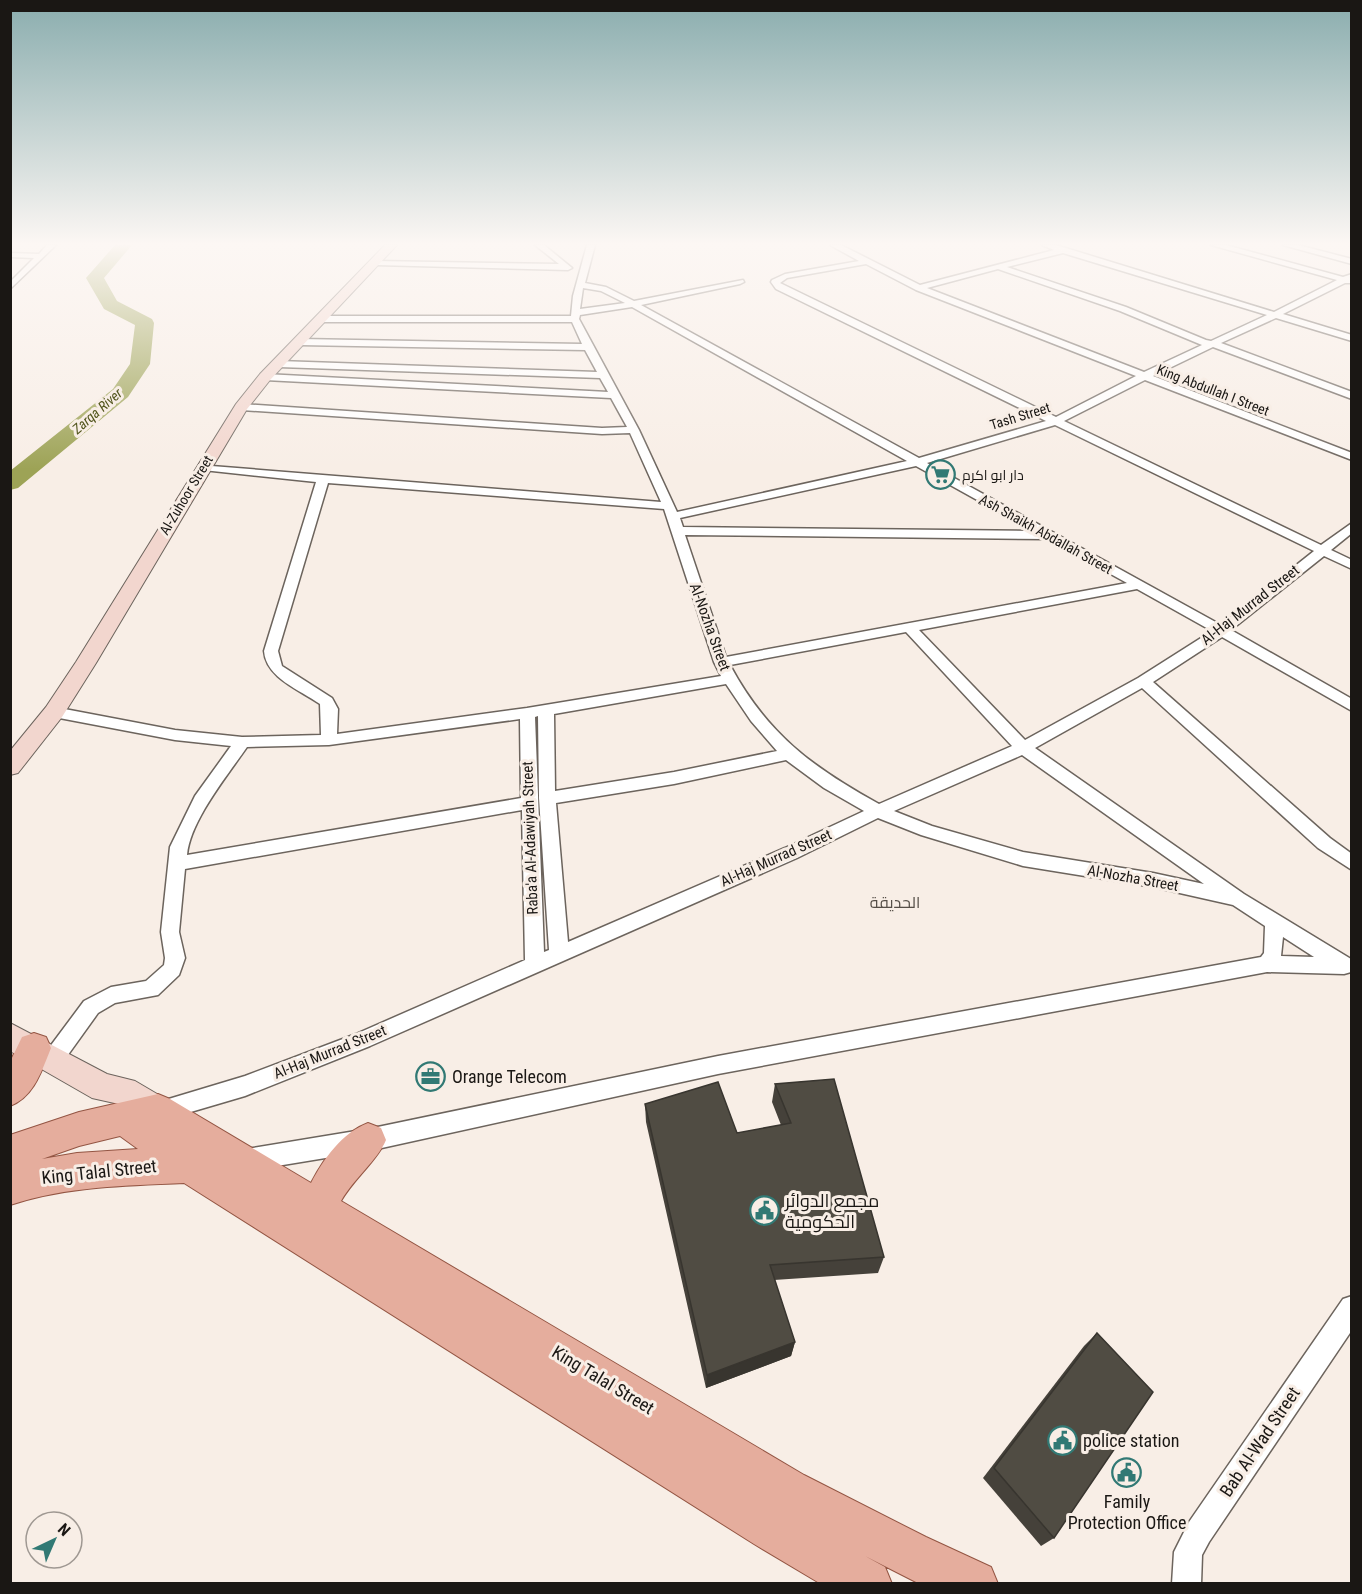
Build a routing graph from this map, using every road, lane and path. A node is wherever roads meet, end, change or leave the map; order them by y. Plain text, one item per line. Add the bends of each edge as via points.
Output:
1 (321, 319) edge
2 (576, 319) edge
3 (662, 319) edge
4 (846, 319) edge
5 (998, 319) edge
6 (1148, 319) edge
7 (1265, 319) edge
8 (1290, 319) edge
9 (1352, 338) edge
10 (300, 342) junction
11 (1208, 345) junction
12 (588, 347) junction
13 (279, 364) junction
14 (604, 375) junction
15 (265, 377) junction
16 (1142, 377) junction
17 (616, 395) junction
18 (1352, 396) edge
19 (1352, 402) edge
20 (241, 407) junction
21 (1057, 421) junction
22 (634, 430) junction
23 (1352, 458) edge
24 (917, 462) junction
25 (203, 467) junction
26 (323, 479) junction
27 (670, 511) junction
28 (1352, 527) edge
29 (679, 531) junction
30 (1049, 535) junction
31 (1321, 550) junction
32 (1352, 565) edge
33 (1140, 585) junction
34 (909, 627) junction
35 (1222, 631) junction
36 (721, 662) junction
37 (730, 679) junction
38 (1143, 681) junction
39 (1352, 706) edge
40 (546, 710) junction
41 (54, 712) junction
42 (527, 713) junction
43 (329, 740) junction
44 (242, 741) junction
45 (1023, 748) junction
46 (789, 754) junction
47 (10, 767) edge
48 (548, 798) junction
49 (529, 802) junction
50 (878, 811) junction
51 (1352, 862) edge
52 (176, 864) junction
53 (1238, 899) junction
54 (1275, 921) junction
55 (559, 953) junction
56 (535, 963) junction
57 (1267, 964) junction
58 (1348, 968) edge
59 (33, 1048) edge
60 (10, 1090) edge
61 (143, 1116) junction
62 (368, 1140) junction
63 (10, 1153) edge
64 (240, 1161) junction
65 (188, 1165) junction
66 (10, 1187) edge
67 (320, 1209) junction
68 (1352, 1308) edge
69 (868, 1584) edge
70 (974, 1584) edge
71 (1186, 1584) edge

1 - 10 main road, Al-Zuhoor Street
2 - 12 street, Al-Nozha Street
3 - 24 street, ِِAsh Shaikh Abdallah Street
4 - 21 street
5 - 16 street, King Abdullah I Street
6 - 11 street
7 - 11 street, Tash Street
8 - 9 street
10 - 12 street
10 - 13 main road, Al-Zuhoor Street
11 - 16 street, Tash Street
11 - 18 street
11 - 19 street
12 - 14 street, Al-Nozha Street
13 - 14 street
13 - 15 main road, Al-Zuhoor Street
14 - 17 street, Al-Nozha Street
15 - 17 street
15 - 20 main road, Al-Zuhoor Street
16 - 21 street, Tash Street
16 - 23 street, King Abdullah I Street
17 - 22 street, Al-Nozha Street
20 - 22 street
20 - 25 main road, Al-Zuhoor Street
21 - 24 street, Tash Street
21 - 31 street
22 - 27 street, Al-Nozha Street
24 - 27 street, Tash Street
24 - 30 street, ِِAsh Shaikh Abdallah Street
25 - 26 street, Tash Street
25 - 41 main road, Al-Zuhoor Street
26 - 27 street, Tash Street
26 - 43 street via 271,651 277,669 327,701
27 - 29 street, Al-Nozha Street
28 - 31 street, Al-Haj Murrad Street
29 - 30 street
29 - 36 street, Al-Nozha Street
30 - 33 street, ِِAsh Shaikh Abdallah Street
31 - 32 street
31 - 35 street, Al-Haj Murrad Street
33 - 34 street
33 - 35 street, ِِAsh Shaikh Abdallah Street
34 - 36 street
34 - 45 street
35 - 38 street, Al-Haj Murrad Street
35 - 39 street, ِِAsh Shaikh Abdallah Street
36 - 37 street, Al-Nozha Street
37 - 40 street
37 - 46 street, Al-Nozha Street via 756,717
38 - 45 street, Al-Haj Murrad Street
38 - 51 street via 1317,837
40 - 42 street
40 - 48 street, Raba'a Al-Adawiyah Street
41 - 44 street via 175,735
41 - 47 main road, Al-Zuhoor Street
42 - 43 street
42 - 49 street, Raba'a Al-Adawiyah Street
43 - 44 street
44 - 52 street via 201,800 179,847
45 - 50 street, Al-Haj Murrad Street
45 - 53 street
46 - 48 street
46 - 50 street, Al-Nozha Street via 830,784
48 - 55 street, Raba'a Al-Adawiyah Street
49 - 52 street
49 - 56 street, Raba'a Al-Adawiyah Street
50 - 53 street, Al-Nozha Street via 927,831 1023,859 1153,880
50 - 55 street, Al-Haj Murrad Street
52 - 59 street via 170,932 175,958 172,969 151,989 111,995
53 - 54 street
54 - 57 street via 1273,954
54 - 58 street
55 - 56 street, Al-Haj Murrad Street
56 - 61 street, Al-Haj Murrad Street via 333,1052 245,1086
57 - 58 street
57 - 62 street via 718,1065
59 - 60 main road via 26,1068
59 - 61 main road via 103,1088 109,1103
61 - 63 main road via 79,1129
61 - 64 main road, King Talal Street
61 - 65 main road, King Talal Street
62 - 64 street
62 - 67 main road via 344,1164
64 - 65 main road, King Talal Street
64 - 67 main road, King Talal Street
65 - 66 main road, King Talal Street via 58,1174
65 - 69 main road, King Talal Street via 760,1522
67 - 70 main road, King Talal Street via 788,1491
68 - 71 street, Bab Al-Wad Street via 1199,1532 1188,1552

